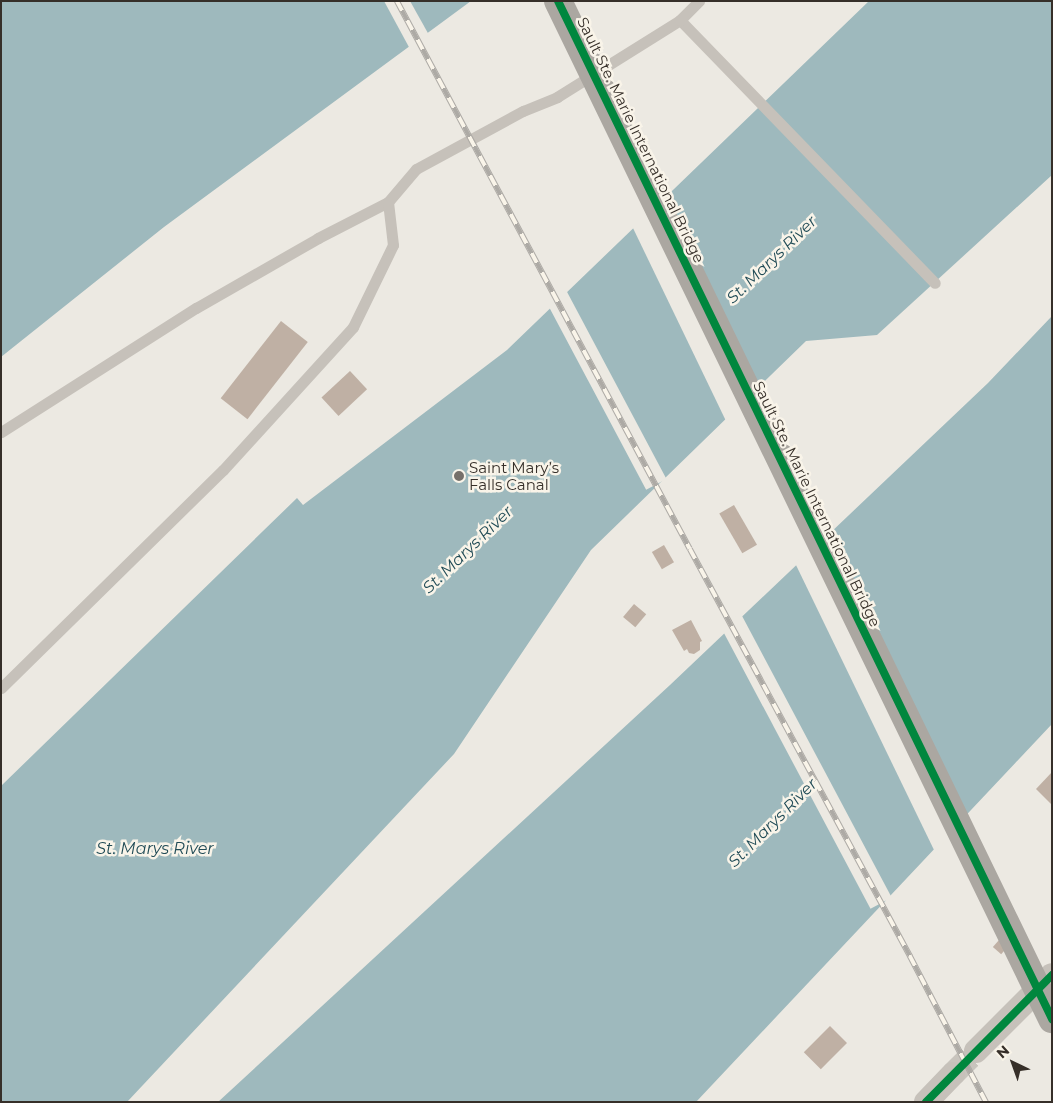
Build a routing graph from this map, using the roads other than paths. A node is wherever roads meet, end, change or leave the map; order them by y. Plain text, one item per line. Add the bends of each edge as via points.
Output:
1 (558, 1) edge
2 (699, 1) edge
3 (680, 20) junction
4 (388, 202) junction
5 (934, 283) dead end
6 (1, 432) edge
7 (1, 688) edge
8 (1052, 976) edge
9 (1052, 1019) edge
10 (976, 1051) tunnel mouth
11 (953, 1074) tunnel mouth
12 (926, 1102) edge

1 - 9 highway, Sault Ste. Marie International Bridge, bridge
2 - 3 lane
3 - 4 lane via 557,97 523,111 416,169
3 - 5 lane
4 - 6 lane via 196,308
4 - 7 lane via 393,246 353,327 223,470
8 - 10 street
11 - 12 street

